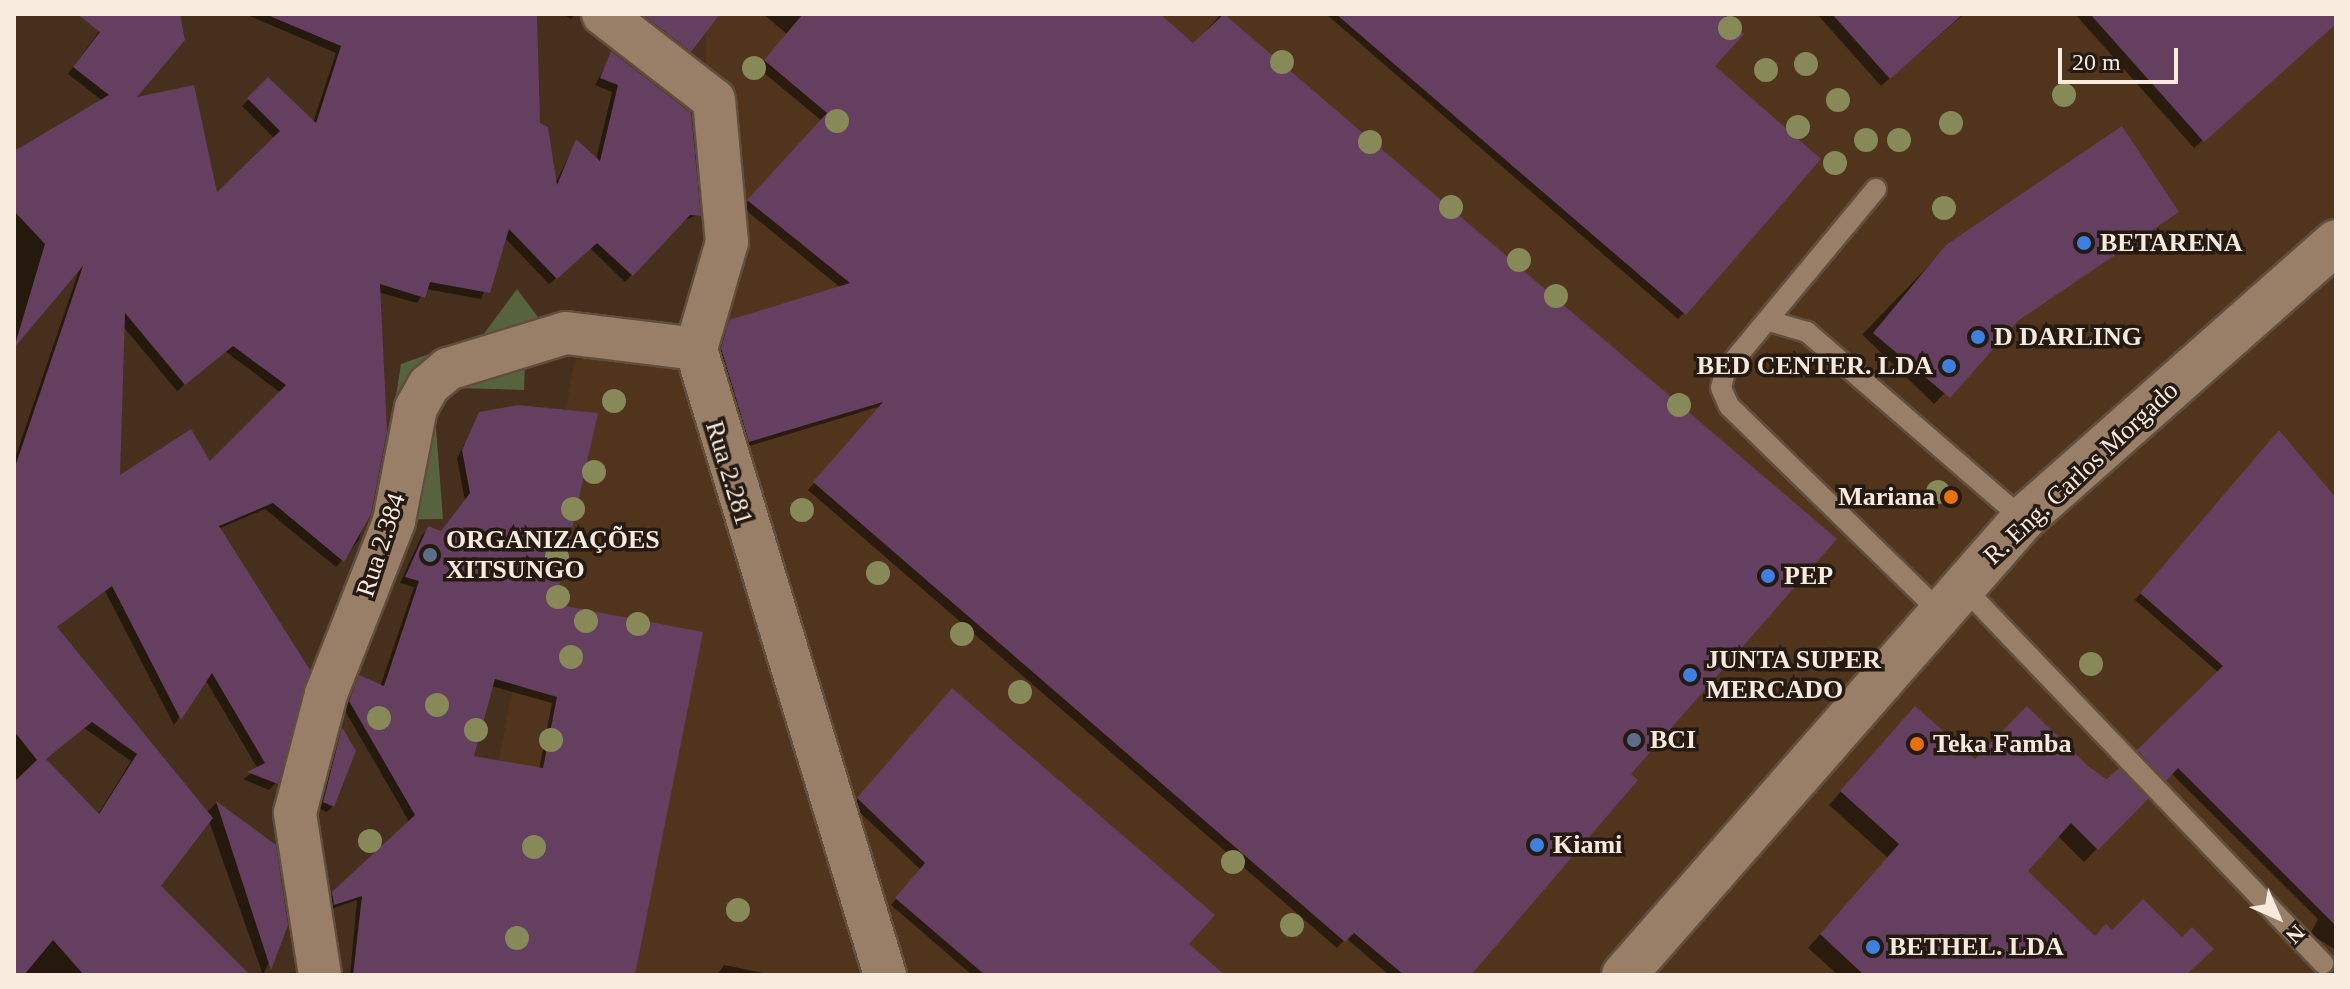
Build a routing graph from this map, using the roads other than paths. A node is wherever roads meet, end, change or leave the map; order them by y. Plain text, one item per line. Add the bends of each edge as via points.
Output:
1 (603, 14) edge
2 (1876, 189) dead end
3 (2336, 242) edge
4 (1769, 321) junction
5 (696, 349) junction
6 (2023, 519) junction
7 (1951, 599) junction
8 (2323, 963) dead end
9 (320, 975) edge
10 (885, 975) edge
11 (1624, 975) edge

1 - 5 street via 714,100 727,242
2 - 4 lane
3 - 6 street, R. Eng. Carlos Morgado
4 - 6 lane via 1807,332
4 - 7 lane via 1725,371 1729,406
5 - 9 street, Rua 2.384 via 566,333 448,369 429,385 416,408 394,521 326,694 295,813
5 - 10 street, Rua 2.281
6 - 7 street, R. Eng. Carlos Morgado
7 - 8 lane
7 - 11 street, R. Eng. Carlos Morgado

